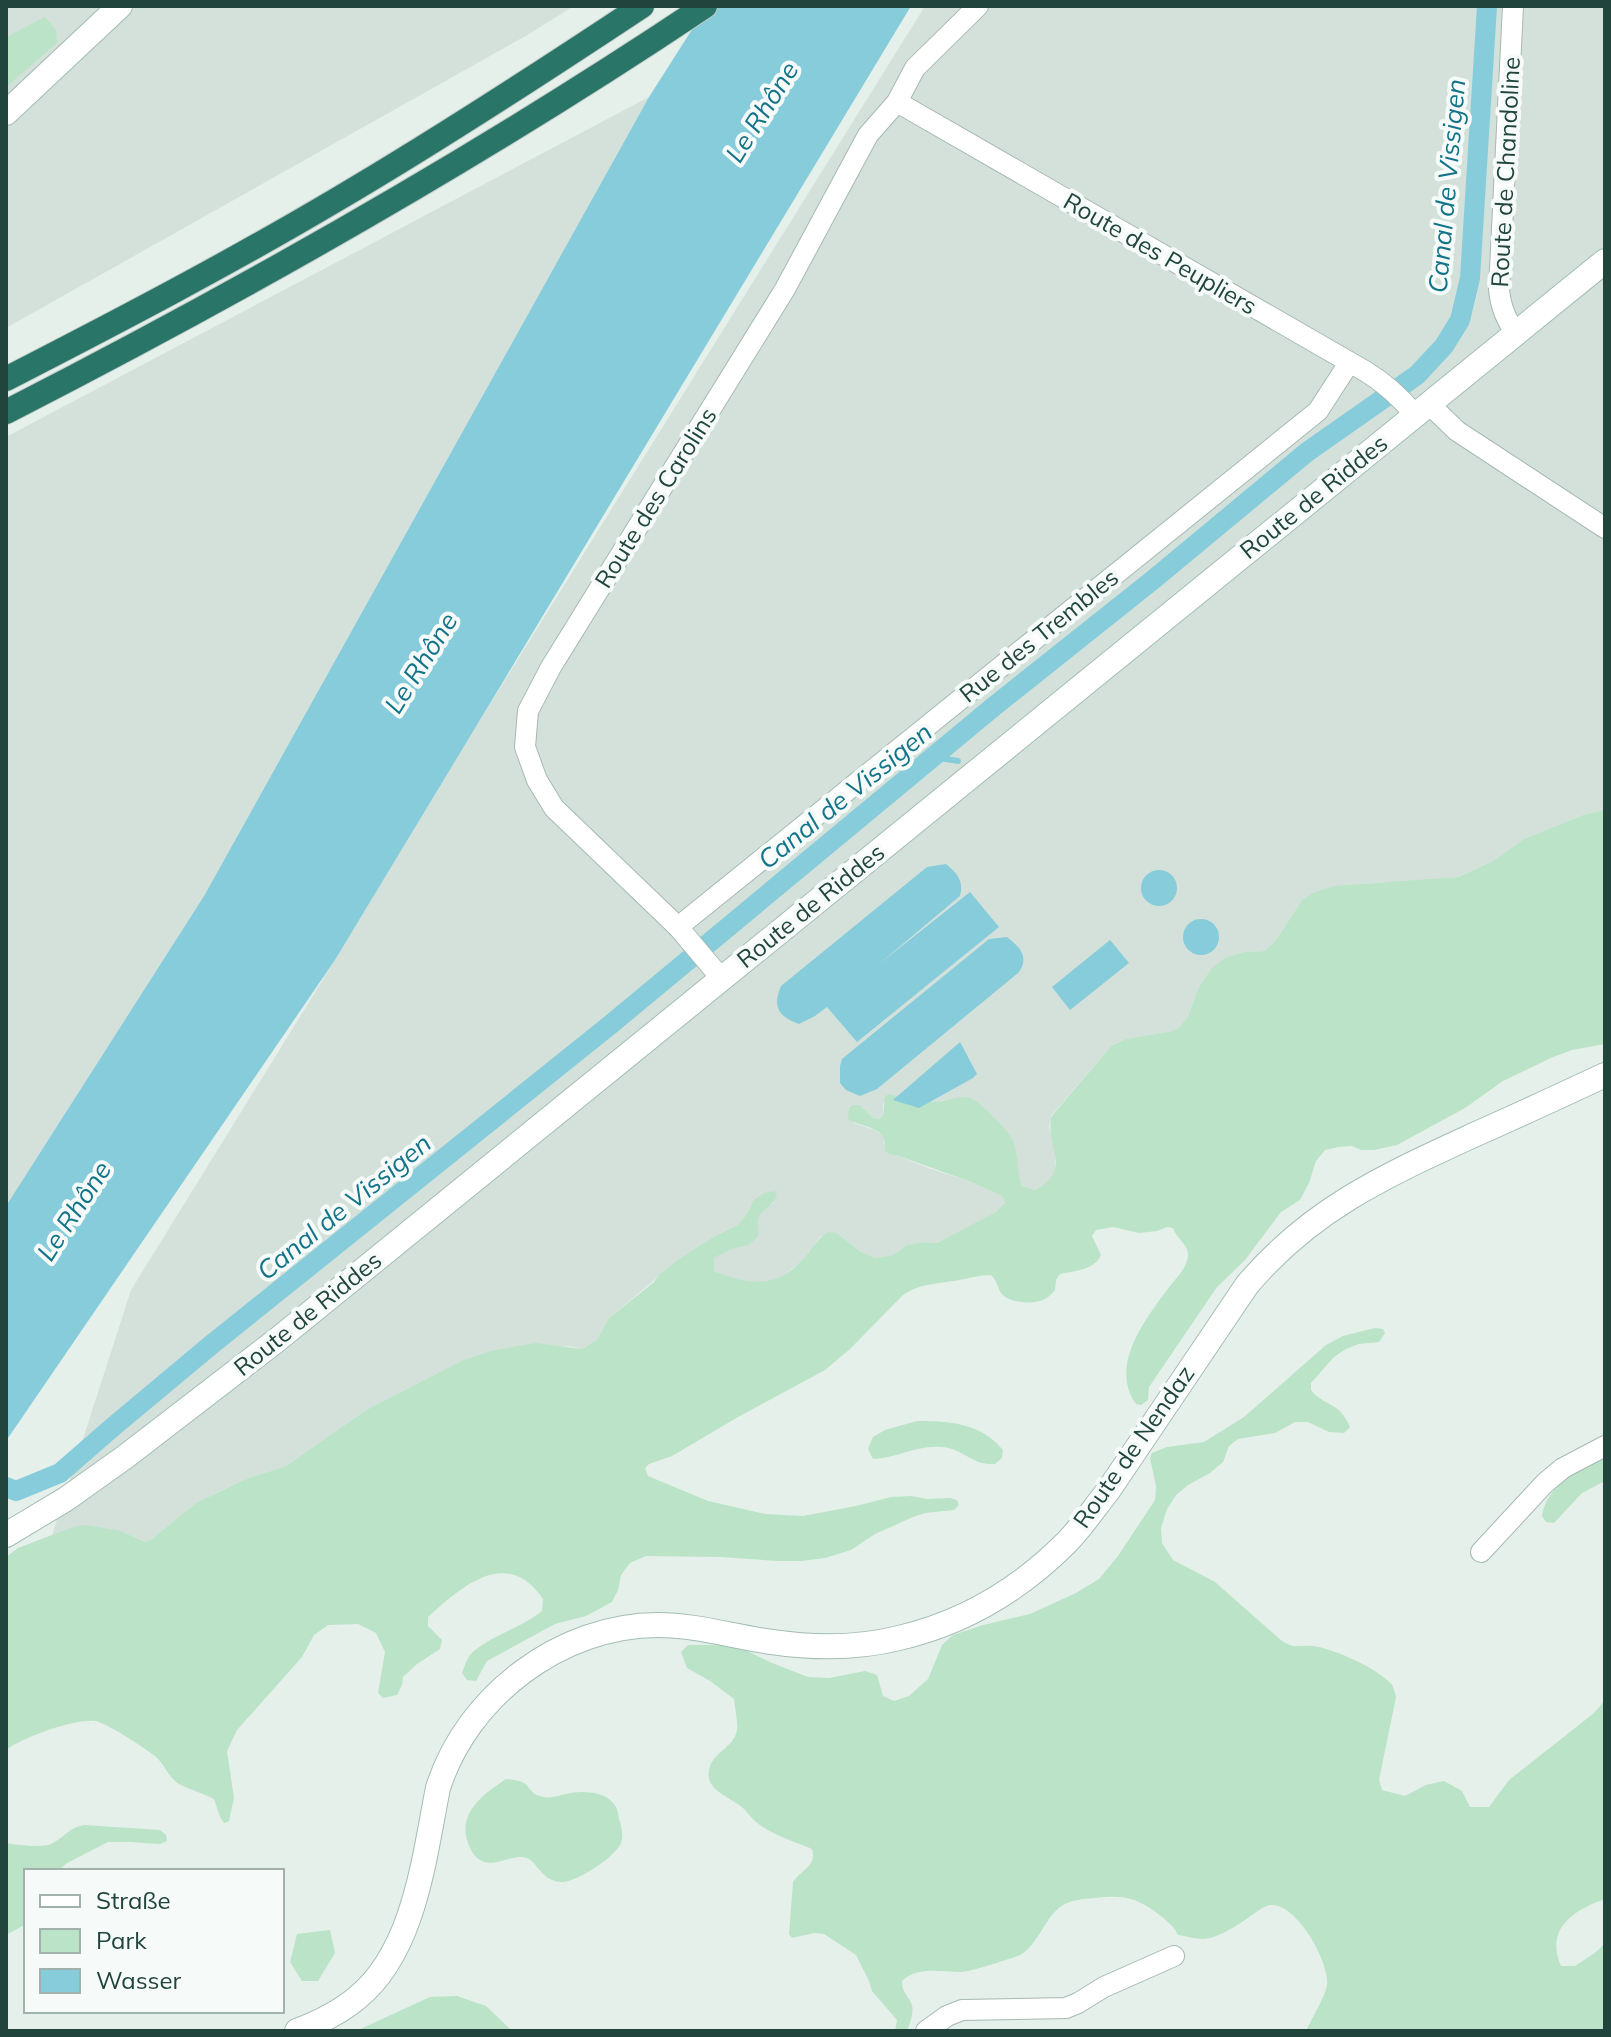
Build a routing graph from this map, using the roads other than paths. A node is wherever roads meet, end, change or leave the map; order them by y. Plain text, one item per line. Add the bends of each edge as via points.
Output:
1 (120, 6) edge
2 (642, 6) edge
3 (705, 6) edge
4 (978, 6) edge
5 (1513, 6) edge
6 (897, 102) junction
7 (6, 113) edge
8 (1605, 261) edge
9 (1516, 334) junction
10 (1349, 363) junction
11 (6, 379) edge
12 (1415, 406) junction
13 (6, 412) edge
14 (1605, 528) edge
15 (678, 927) junction
16 (721, 978) junction
17 (1605, 1075) edge
18 (1605, 1446) edge
19 (6, 1535) edge
20 (1481, 1552) dead end
21 (1174, 1956) dead end
22 (297, 2031) edge
23 (926, 2031) edge

1 - 7 street
2 - 11 highway via 336,200
3 - 13 highway via 417,188
4 - 6 street, Route des Carolins via 915,68
5 - 9 street, Route de Chandoline via 1499,290 1505,319
6 - 10 street, Route des Peupliers
6 - 15 street, Route des Carolins via 868,135 785,289 528,711 525,747 554,808
8 - 9 street, Route de Riddes
9 - 12 street, Route de Riddes
10 - 12 street, Route des Peupliers
10 - 15 street, Rue des Trembles via 1318,411
12 - 14 street, Route des Peupliers
12 - 16 street, Route de Riddes
15 - 16 street, Route des Carolins
16 - 19 street, Route de Riddes via 277,1340 66,1499
17 - 22 street, Route de Nendaz via 1399,1170 1328,1210 1292,1238 1247,1285 1076,1531 1040,1567 980,1607 899,1638 836,1646 775,1643 684,1627 634,1627 566,1646 516,1677 482,1709 444,1770 411,1911 383,1970 340,2011
18 - 20 street via 1545,1483
21 - 23 street via 1066,2008 962,2010

